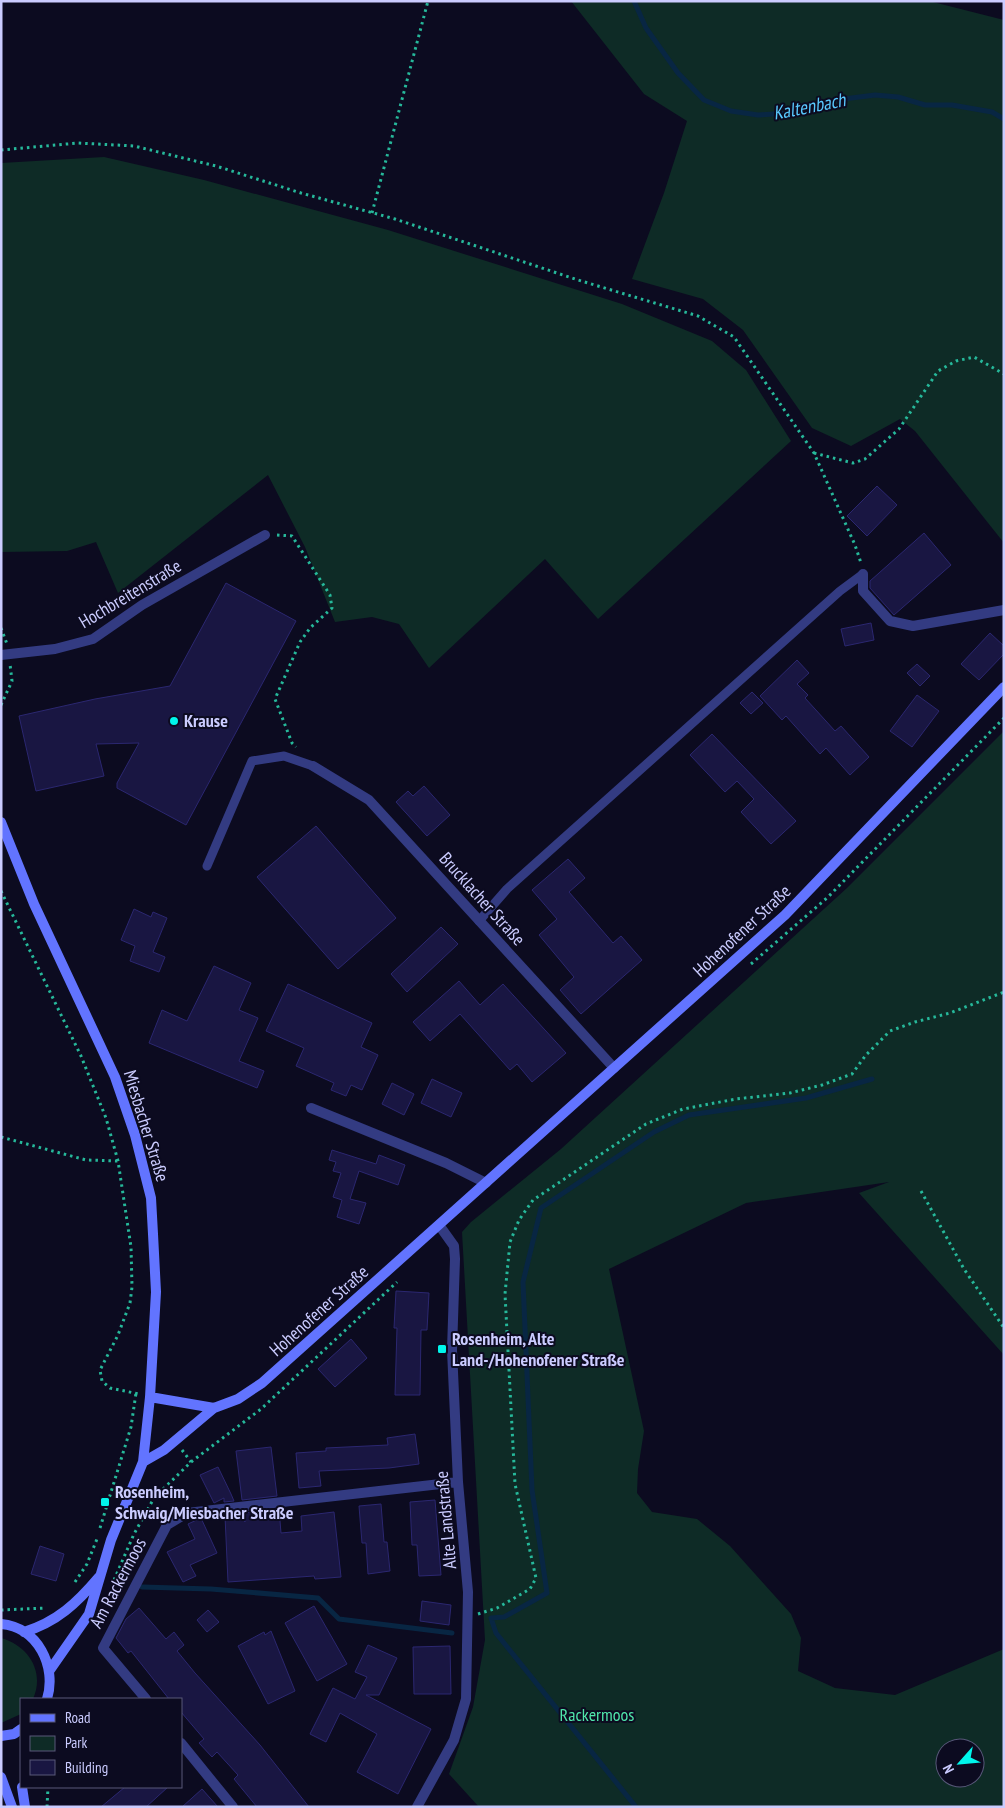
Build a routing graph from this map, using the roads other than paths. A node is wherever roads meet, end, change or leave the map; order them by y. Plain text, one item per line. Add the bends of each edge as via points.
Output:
1 (266, 534) road end
2 (863, 574) joint
3 (1004, 610) edge
4 (1, 655) edge
5 (1004, 687) edge
6 (313, 766) joint
7 (1, 822) edge
8 (207, 866) dead end
9 (479, 920) junction
10 (614, 1068) junction
11 (311, 1108) dead end
12 (486, 1183) junction
13 (440, 1225) junction
14 (150, 1397) junction
15 (214, 1408) junction
16 (143, 1462) junction
17 (458, 1482) junction
18 (101, 1574) junction
19 (1, 1624) edge
20 (24, 1632) junction
21 (50, 1670) junction
22 (46, 1698) edge
23 (145, 1698) edge
24 (20, 1730) edge
25 (1, 1736) edge
26 (182, 1744) edge
27 (1, 1776) edge
28 (22, 1788) edge
29 (12, 1807) edge
30 (25, 1807) edge
31 (234, 1807) edge
32 (418, 1807) edge

1 - 4 street, Hochbreitenstraße via 142,605 93,639 55,649
2 - 3 street via 863,591 890,621 913,626
2 - 9 lane via 840,591 507,889
5 - 10 main road, Hohenofener Straße via 786,915
6 - 8 lane via 284,756 252,761
6 - 9 street, Brucklacher Straße via 369,800
7 - 14 main road, Miesbacher Straße via 34,904 115,1076 135,1135 150,1198 153,1234 156,1292
9 - 10 street, Brucklacher Straße
10 - 12 main road, Hohenofener Straße
11 - 12 street via 446,1163
12 - 13 main road, Hohenofener Straße
13 - 15 main road, Hohenofener Straße via 262,1383 238,1399
13 - 17 street, Alte Landstraße via 454,1246 455,1259 452,1350
14 - 15 main road
14 - 16 main road, Miesbacher Straße
15 - 16 main road via 164,1450
16 - 18 main road, Miesbacher Straße via 111,1540
17 - 23 street, Am Rackermoos via 187,1514 167,1525 103,1648
17 - 32 street, Alte Landstraße via 468,1615 466,1699 454,1740
18 - 20 main road, Miesbacher Straße via 75,1605 53,1621
18 - 21 main road, Miesbacher Straße via 89,1614
19 - 20 main road
20 - 21 main road via 45,1655
21 - 22 main road
24 - 25 main road
26 - 31 street
27 - 29 main road
28 - 30 main road

